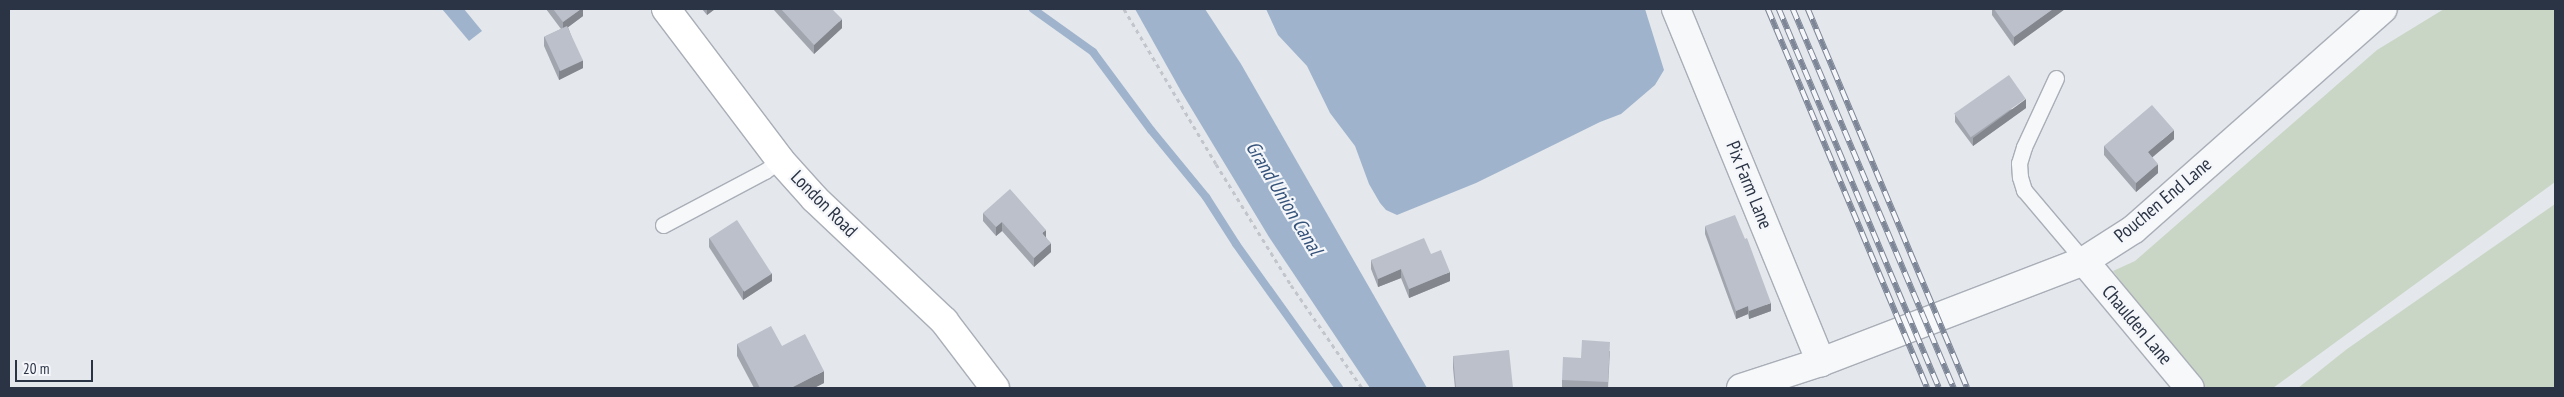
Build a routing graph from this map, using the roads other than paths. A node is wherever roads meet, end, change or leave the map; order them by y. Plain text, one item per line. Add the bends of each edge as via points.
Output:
1 (666, 9) edge
2 (1676, 9) edge
3 (2383, 9) edge
4 (2056, 78) dead end
5 (780, 160) junction
6 (663, 224) dead end
7 (2084, 261) junction
8 (1821, 362) junction
9 (995, 388) edge
10 (1741, 388) edge
11 (2190, 388) edge

1 - 5 main road, London Road
2 - 8 street, Pix Farm Lane
3 - 7 street, Pouchen End Lane via 2134,229
4 - 7 lane via 2024,147 2020,177 2024,190
5 - 6 lane
5 - 9 main road, London Road via 815,199 944,321
7 - 8 street, Pouchen End Lane
7 - 11 street, Chaulden Lane
8 - 10 street, Pouchen End Lane

